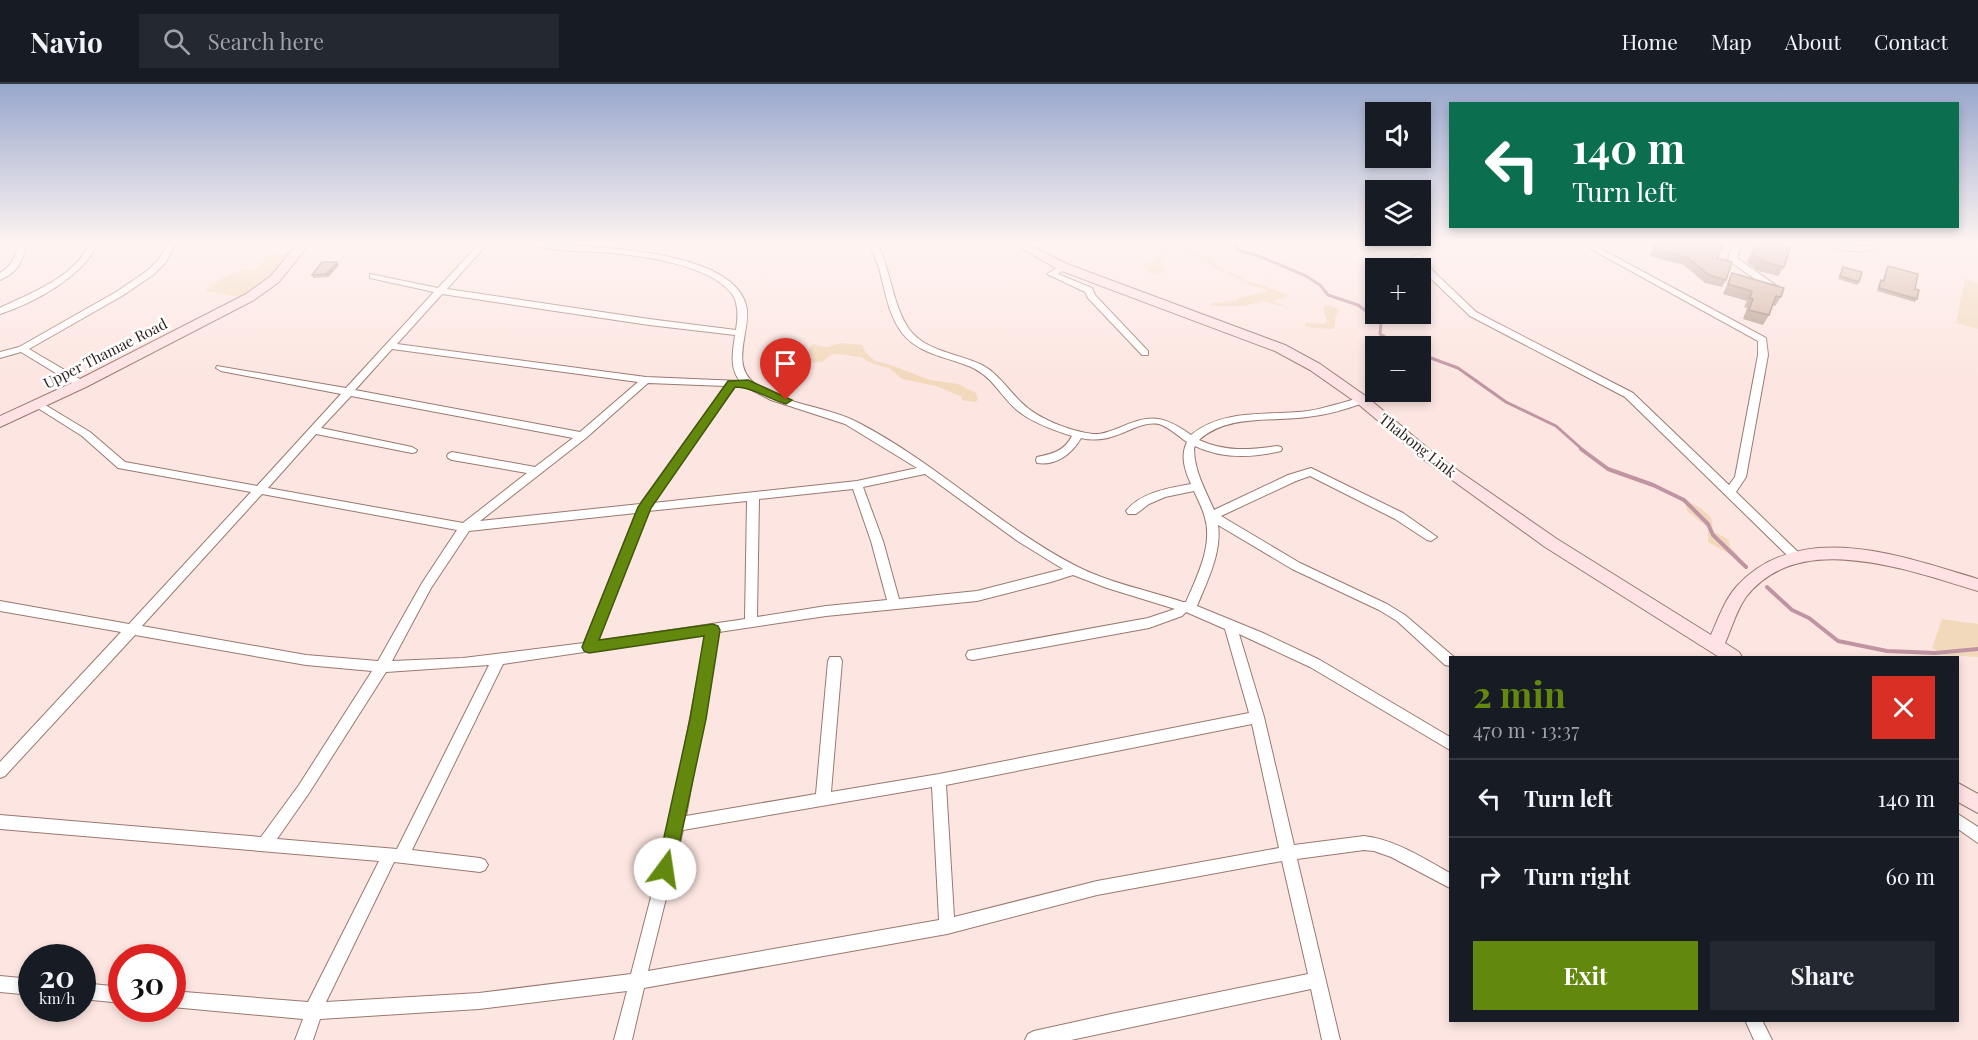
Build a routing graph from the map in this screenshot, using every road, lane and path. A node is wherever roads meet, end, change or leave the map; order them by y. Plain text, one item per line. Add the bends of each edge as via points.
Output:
1 (47, 288) edge
2 (128, 288) edge
3 (263, 288) edge
4 (425, 288) edge
5 (443, 288) edge
6 (732, 288) edge
7 (889, 288) edge
8 (1083, 288) edge
9 (1118, 288) edge
10 (1445, 288) edge
11 (1666, 288) edge
12 (1773, 288) edge
13 (440, 291) junction
14 (1779, 292) edge
15 (0, 311) edge
16 (740, 333) junction
17 (389, 346) junction
18 (22, 349) junction
19 (1145, 353) dead end
20 (0, 355) edge
21 (221, 368) dead end
22 (646, 380) junction
23 (81, 384) junction
24 (732, 384) junction
25 (748, 384) junction
26 (345, 393) junction
27 (1362, 400) junction
28 (38, 405) junction
29 (0, 422) edge
30 (314, 429) junction
31 (1078, 434) junction
32 (582, 436) junction
33 (1193, 441) junction
34 (1277, 449) dead end
35 (412, 450) dead end
36 (452, 456) dead end
37 (1041, 460) dead end
38 (925, 470) junction
39 (538, 471) junction
40 (857, 485) junction
41 (1196, 487) junction
42 (261, 490) junction
43 (1729, 493) junction
44 (753, 495) junction
45 (644, 507) junction
46 (1132, 511) dead end
47 (1212, 516) junction
48 (465, 527) junction
49 (1431, 537) dead end
50 (1795, 556) junction
51 (1073, 570) junction
52 (1978, 585) edge
53 (894, 604) junction
54 (0, 606) edge
55 (1188, 607) junction
56 (751, 624) junction
57 (1230, 626) junction
58 (134, 629) junction
59 (713, 630) junction
60 (1715, 646) junction
61 (589, 647) junction
62 (973, 655) dead end
63 (1731, 656) edge
64 (499, 659) junction
65 (835, 660) dead end
66 (1449, 660) edge
67 (382, 667) junction
68 (1257, 717) junction
69 (1449, 743) edge
70 (0, 772) edge
71 (939, 780) junction
72 (1959, 793) edge
73 (824, 799) junction
74 (1978, 804) edge
75 (0, 822) edge
76 (1959, 822) edge
77 (677, 824) junction
78 (1978, 836) edge
79 (266, 844) junction
80 (1288, 853) junction
81 (395, 855) junction
82 (480, 865) dead end
83 (1449, 880) edge
84 (947, 926) junction
85 (1317, 980) junction
86 (638, 981) junction
87 (0, 984) edge
88 (18, 986) edge
89 (186, 1000) edge
90 (313, 1011) junction
91 (1754, 1022) edge
92 (304, 1040) edge
93 (623, 1040) edge
94 (1034, 1040) edge
95 (1331, 1040) edge
96 (1763, 1040) edge

1 - 15 street
2 - 18 street
3 - 23 main road, Upper Thamae Road
4 - 13 street
5 - 13 street
6 - 16 street via 744,306
7 - 31 street via 891,303 908,334 924,346 986,371 1023,409
8 - 19 street
9 - 27 main road, Thabong Link via 1280,348
10 - 43 street via 1473,314 1629,395
11 - 43 street via 1763,340 1740,477
12 - 14 street
13 - 16 street
13 - 17 street
16 - 25 street via 736,364
17 - 22 street
17 - 26 street
18 - 20 street
18 - 23 street
21 - 26 street
22 - 24 street
22 - 32 street
23 - 28 main road, Upper Thamae Road
24 - 25 street
24 - 45 street
25 - 38 street via 850,423
26 - 30 street
26 - 32 street
27 - 33 street via 1308,414 1221,424 1208,428
27 - 60 main road, Thabong Link via 1432,459 1551,543
28 - 29 main road, Upper Thamae Road
28 - 42 street via 86,434 122,465
30 - 35 street
30 - 42 street
31 - 33 street via 1104,437 1140,422 1159,421
31 - 37 street via 1061,456
32 - 39 street
33 - 34 street via 1230,454
33 - 41 street via 1190,469
36 - 39 street
38 - 40 street
38 - 51 street
39 - 48 street
40 - 44 street
40 - 53 street
41 - 46 street via 1165,494
41 - 47 street
42 - 48 street
42 - 58 street
43 - 50 street
44 - 45 street
44 - 56 street
45 - 48 street
45 - 61 street
47 - 49 street via 1311,472 1399,516
47 - 55 street via 1214,530 1209,553
47 - 66 street via 1296,566 1383,607
48 - 67 street via 426,586
50 - 52 main road via 1850,554 1893,560
50 - 60 main road via 1755,577 1740,593
51 - 53 street via 977,596
51 - 55 street
53 - 56 street
54 - 58 street
55 - 57 street
55 - 62 street via 1149,623
56 - 59 street
57 - 68 street
57 - 69 street via 1258,635 1320,668
58 - 67 street via 306,660
58 - 70 street
59 - 61 street
59 - 77 street
60 - 63 main road, Thabong Link
61 - 64 street
64 - 67 street
64 - 81 street
65 - 73 street
67 - 79 street
68 - 71 street
68 - 80 street
71 - 73 street
71 - 84 street
72 - 74 main road
73 - 77 street
75 - 79 street
76 - 78 street
77 - 86 street
79 - 81 street
80 - 83 street via 1375,843
80 - 84 street via 1097,888
80 - 85 street
81 - 82 street
81 - 90 street
84 - 86 street
85 - 94 street
85 - 95 street
86 - 90 street via 479,1001
86 - 93 street
87 - 88 street
89 - 90 street
90 - 92 street
91 - 96 street

